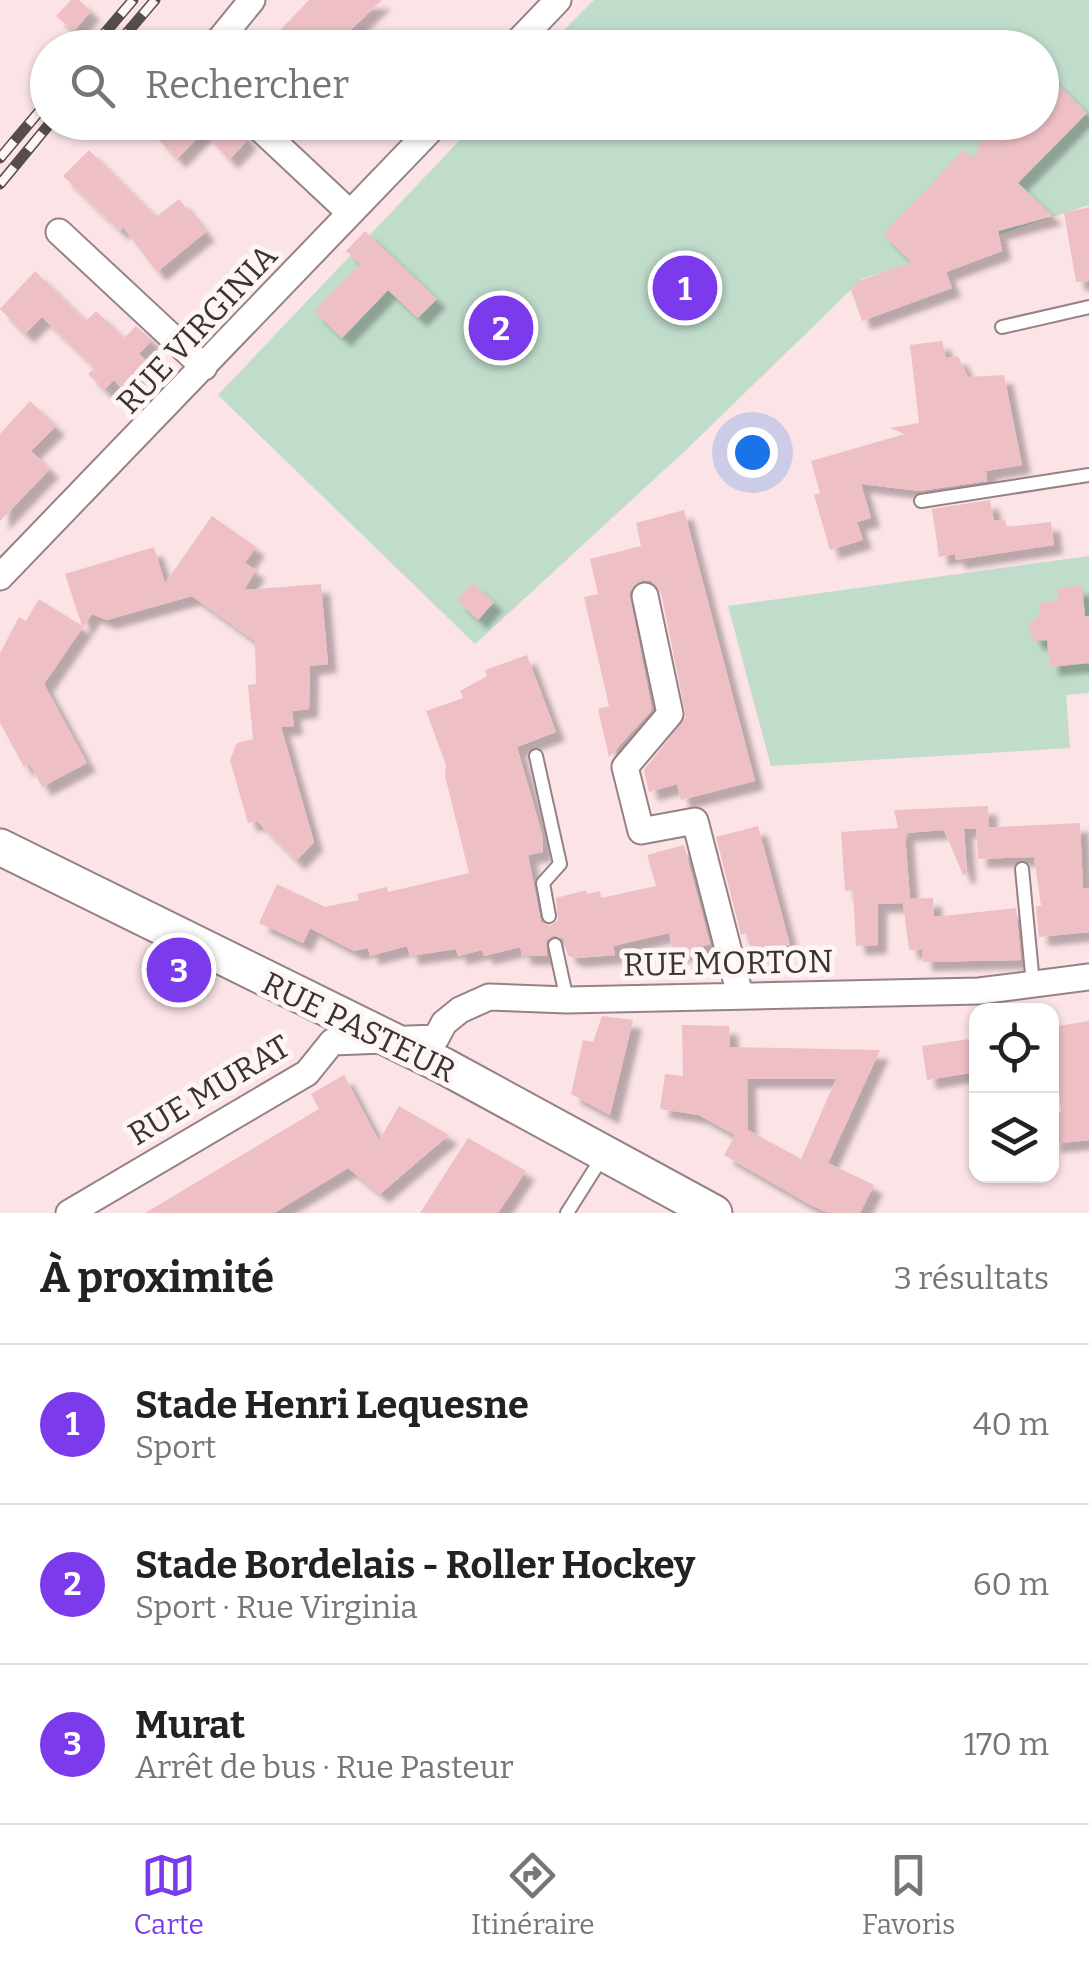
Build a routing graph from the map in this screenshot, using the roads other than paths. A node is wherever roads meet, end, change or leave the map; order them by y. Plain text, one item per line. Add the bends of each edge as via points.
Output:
1 (252, 0) edge
2 (558, 0) edge
3 (228, 30) edge
4 (529, 30) edge
5 (273, 140) edge
6 (421, 140) edge
7 (350, 213) junction
8 (59, 232) dead end
9 (1089, 307) edge
10 (1002, 327) dead end
11 (204, 367) junction
12 (1089, 476) edge
13 (921, 501) dead end
14 (0, 577) edge
15 (645, 596) dead end
16 (536, 756) dead end
17 (0, 847) edge
18 (1022, 868) dead end
19 (549, 916) dead end
20 (556, 944) dead end
21 (1089, 977) edge
22 (1033, 984) junction
23 (740, 994) junction
24 (567, 1000) junction
25 (384, 1040) junction
26 (604, 1154) junction
27 (69, 1213) edge
28 (568, 1213) edge
29 (714, 1213) edge

1 - 3 street
2 - 4 street
5 - 7 street
6 - 7 street, RUE VIRGINIA
7 - 11 street, RUE VIRGINIA
8 - 11 street
9 - 10 lane
11 - 14 street, RUE VIRGINIA
12 - 13 lane
15 - 23 street via 670,714 625,767 641,831 695,821
16 - 19 lane via 560,864 543,883
17 - 25 street, RUE PASTEUR
18 - 22 lane
20 - 24 lane
21 - 22 street, RUE MORTON
22 - 23 street, RUE MORTON via 978,991
23 - 24 street, RUE MORTON
24 - 25 street, RUE MORTON via 489,997 460,1010 436,1038
25 - 26 street, RUE PASTEUR
25 - 27 street, RUE MURAT via 332,1042 307,1073
26 - 28 lane
26 - 29 street, RUE PASTEUR

